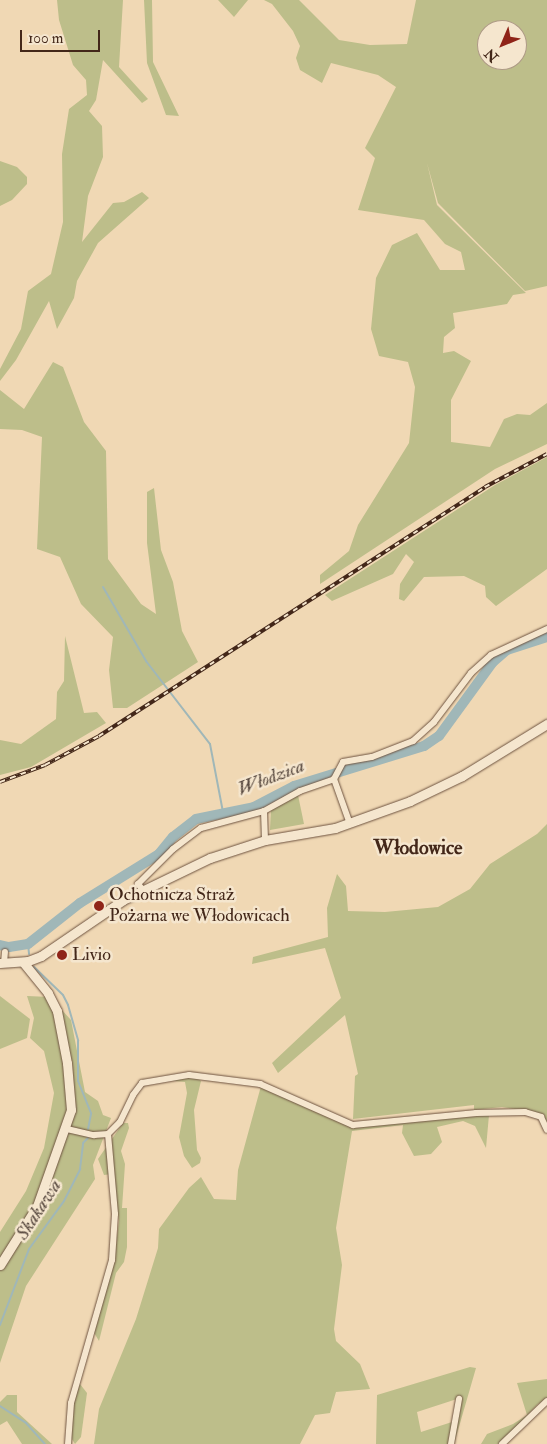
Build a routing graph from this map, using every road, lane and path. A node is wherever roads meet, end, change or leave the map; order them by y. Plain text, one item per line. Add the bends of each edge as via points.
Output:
1 (547, 629) edge
2 (547, 724) edge
3 (334, 777) junction
4 (264, 811) junction
5 (350, 824) junction
6 (265, 840) junction
7 (143, 890) junction
8 (3, 958) edge
9 (23, 962) junction
10 (71, 1130) junction
11 (547, 1130) edge
12 (104, 1134) junction
13 (0, 1265) edge
14 (460, 1399) dead end
15 (547, 1401) edge
16 (68, 1444) edge
17 (451, 1444) edge
18 (502, 1444) edge

1 - 3 street via 491,655 471,673 440,716 413,741 372,758 341,764
2 - 5 street via 435,790
3 - 4 street
3 - 5 street
4 - 6 street
4 - 7 street via 201,828 172,849 138,884
5 - 6 street
6 - 7 street via 210,858
7 - 9 street via 51,950
8 - 9 street
9 - 10 street via 48,993 57,1011 72,1097
10 - 12 street
10 - 13 street via 37,1206
11 - 12 street via 541,1117 525,1112 476,1113 353,1125 260,1084 189,1074 141,1080 120,1122
12 - 16 street via 116,1214 112,1260 71,1403
14 - 17 street
15 - 18 street

